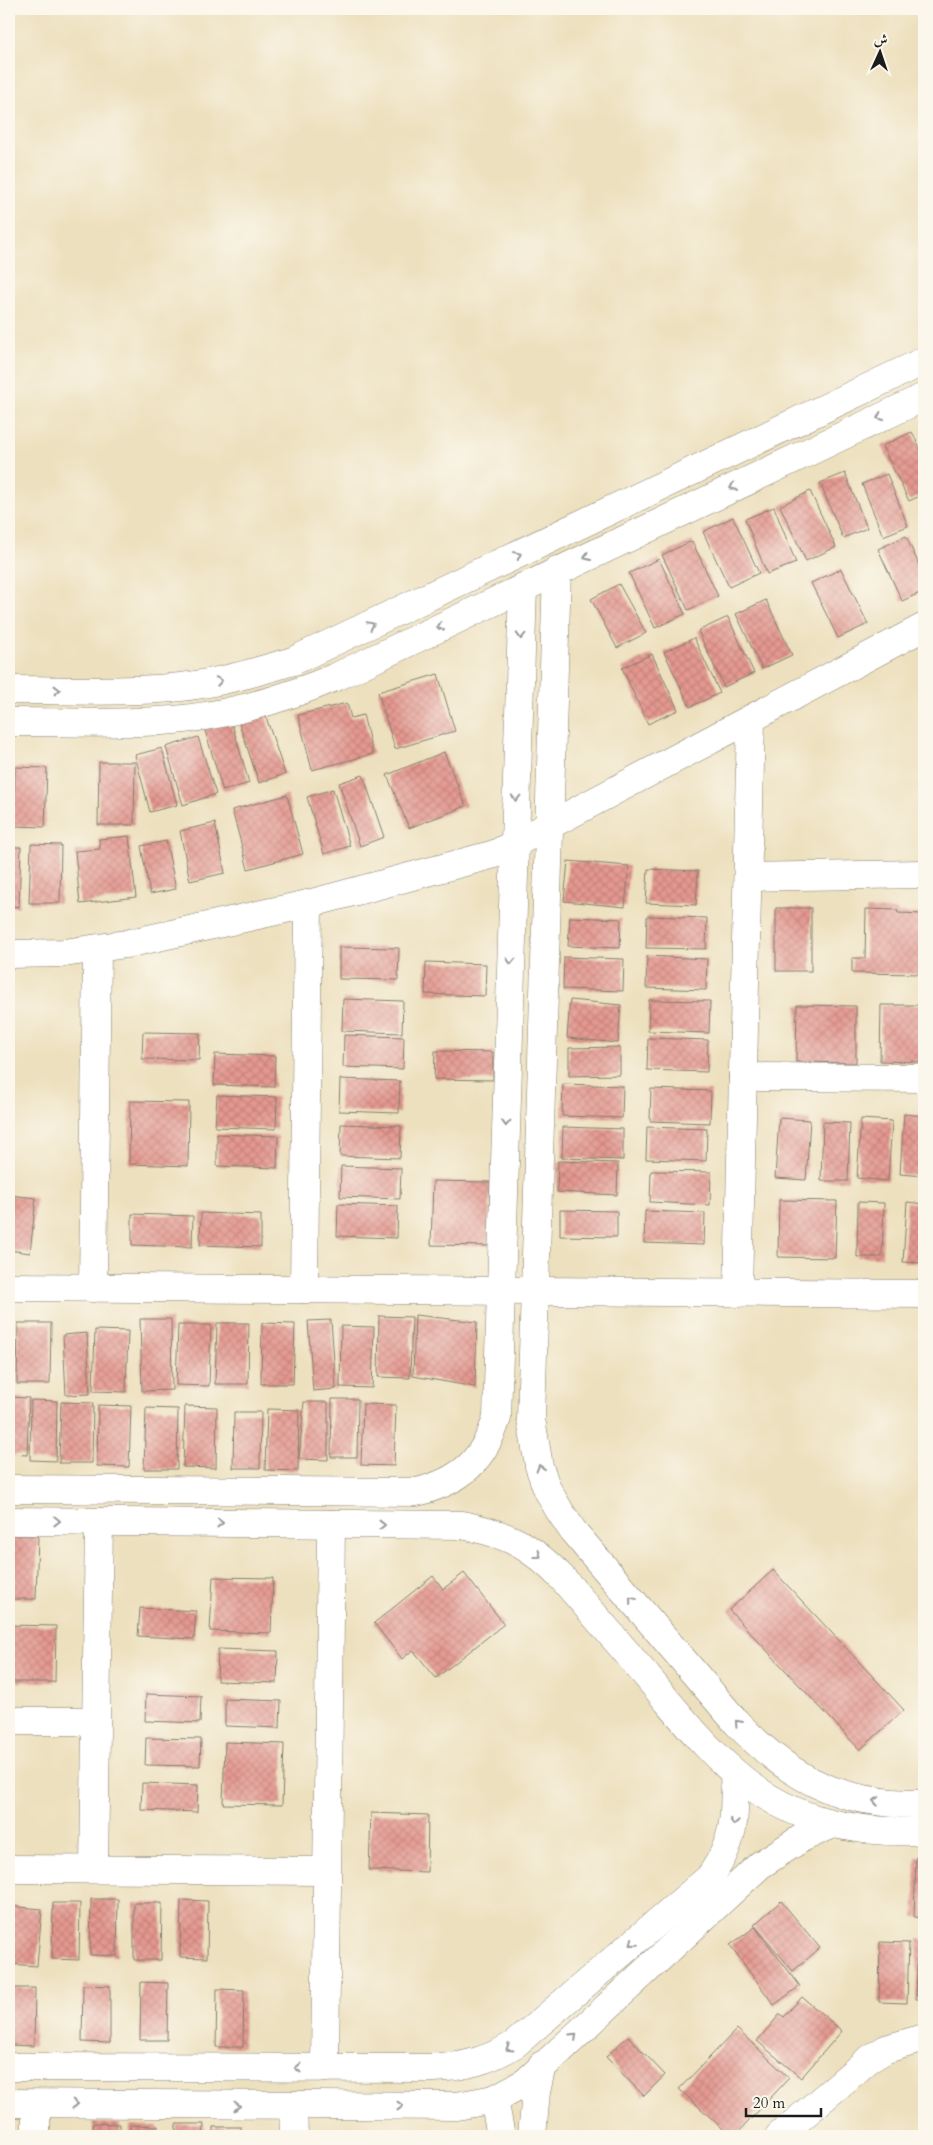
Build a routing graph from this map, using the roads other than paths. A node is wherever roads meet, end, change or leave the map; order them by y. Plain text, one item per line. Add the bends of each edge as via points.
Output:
1 (924, 360) edge
2 (924, 396) edge
3 (557, 570) junction
4 (523, 587) junction
5 (924, 627) edge
6 (9, 690) edge
7 (751, 718) junction
8 (9, 722) edge
9 (549, 826) junction
10 (514, 844) junction
11 (924, 874) edge
12 (748, 877) junction
13 (308, 904) junction
14 (97, 949) junction
15 (9, 954) edge
16 (743, 1077) junction
17 (924, 1078) edge
18 (9, 1287) edge
19 (93, 1288) junction
20 (304, 1290) junction
21 (501, 1291) junction
22 (535, 1291) junction
23 (738, 1293) junction
24 (924, 1294) edge
25 (9, 1489) edge
26 (9, 1521) edge
27 (98, 1522) junction
28 (331, 1524) junction
29 (9, 1721) edge
30 (95, 1721) junction
31 (734, 1773) junction
32 (924, 1804) edge
33 (831, 1825) junction
34 (924, 1832) edge
35 (9, 1869) edge
36 (94, 1869) junction
37 (326, 1871) junction
38 (924, 2038) edge
39 (542, 2065) junction
40 (9, 2067) edge
41 (325, 2068) junction
42 (494, 2099) junction
43 (9, 2103) edge
44 (36, 2104) junction
45 (293, 2106) junction
46 (36, 2136) edge
47 (294, 2136) edge
48 (501, 2136) edge
49 (532, 2136) edge
50 (779, 2136) edge

6 -> 1 street via 182,687 220,681 293,661
2 -> 3 street
3 - 4 street
3 - 9 street
4 -> 8 street via 338,676 266,703 218,714 146,722
4 -> 10 street
5 - 7 street
7 - 9 street
7 - 12 street
9 - 10 street
9 - 22 street
10 - 13 street via 470,862
10 -> 21 street
11 - 12 street
12 - 16 street
13 - 14 street
13 - 20 street
14 - 15 street
14 - 19 street
16 - 17 street
16 - 23 street
18 - 19 street
19 - 20 street
20 - 21 street
21 - 22 street
21 - 25 street via 497,1418 492,1434 476,1461 450,1482 417,1492 401,1493
22 - 23 street
32 -> 22 street via 886,1803 852,1797 819,1786 767,1753 736,1722 573,1531 547,1489 534,1443 531,1419
23 - 24 street
26 -> 27 street
27 -> 28 street
27 - 30 street
28 -> 31 street via 462,1525 491,1530 518,1542 563,1578 701,1740
28 - 37 street
29 - 30 street
30 - 36 street
31 - 33 street via 759,1792 794,1811
31 -> 41 street via 735,1823 726,1852 709,1878 515,2044 497,2055 456,2068
33 - 34 street via 870,1831
39 -> 33 street via 760,1865 802,1838
35 - 36 street
36 - 37 street
37 - 41 street
38 - 50 street via 886,2049 868,2060
39 - 42 street via 526,2082
39 - 49 street
41 -> 40 street
45 -> 42 street via 457,2106
42 - 48 street
43 - 44 street
44 -> 45 street
44 - 46 street
45 - 47 street

